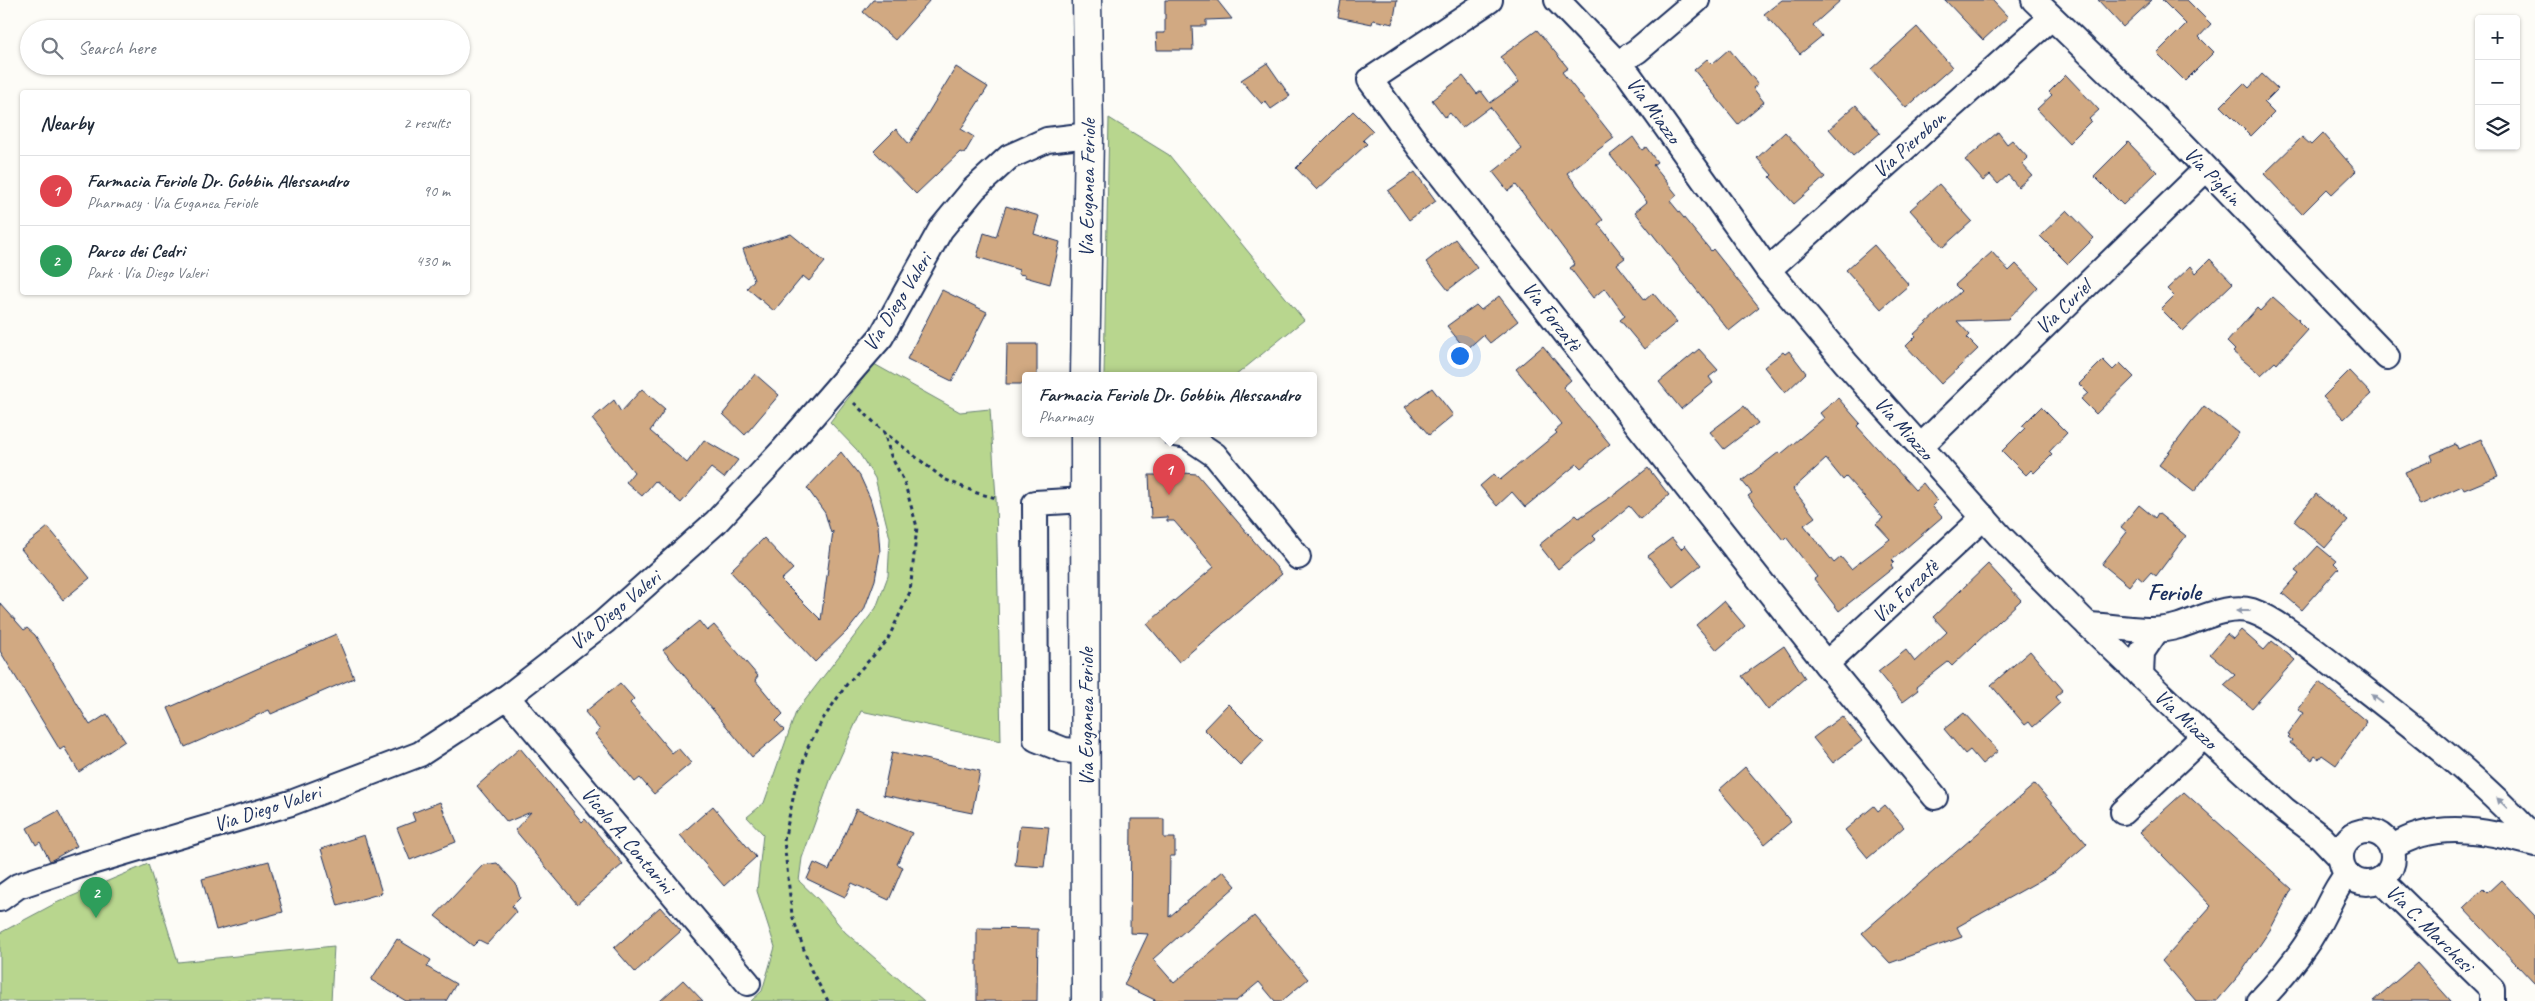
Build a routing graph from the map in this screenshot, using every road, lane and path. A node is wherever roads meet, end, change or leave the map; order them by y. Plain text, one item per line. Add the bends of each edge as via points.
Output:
1 (1087, 0) edge
2 (1490, 0) edge
3 (1557, 0) edge
4 (1697, 0) edge
5 (2034, 0) edge
6 (2051, 18) junction
7 (1618, 63) junction
8 (1089, 136) junction
9 (2206, 169) junction
10 (1768, 270) junction
11 (2387, 357) dead end
12 (1085, 372) edge
13 (837, 388) junction
14 (884, 432) junction
15 (1085, 437) edge
16 (1188, 437) edge
17 (1921, 446) junction
18 (996, 498) dead end
19 (1086, 500) junction
20 (1984, 517) junction
21 (1298, 557) dead end
22 (2088, 625) junction
23 (2157, 630) junction
24 (1826, 664) junction
25 (2141, 676) junction
26 (507, 697) junction
27 (2204, 736) junction
28 (1086, 752) junction
29 (1935, 797) dead end
30 (2123, 812) dead end
31 (2296, 816) junction
32 (2357, 833) junction
33 (2535, 839) edge
34 (2535, 844) edge
35 (2392, 848) junction
36 (2344, 866) junction
37 (2381, 880) junction
38 (0, 899) edge
39 (748, 983) dead end
40 (828, 1001) edge
41 (1086, 1001) edge
42 (2260, 1001) edge
43 (2492, 1001) edge

1 - 8 main road, Via Euganea Feriole
2 - 24 street, Via Forzatè via 1370,80 1418,147
3 - 7 street, Via Miazzo
4 - 7 street
5 - 6 street, Via Pighin
6 - 9 street, Via Pighin
6 - 10 street, Via Pierobon
7 - 10 street, Via Miazzo
8 - 12 main road, Via Euganea Feriole
8 - 13 street, Via Diego Valeri via 1047,140 1010,157 974,188 941,229 881,337
9 - 11 street, Via Pighin
9 - 17 street, Via Curiel
10 - 17 street, Via Miazzo
13 - 14 path
13 - 26 street, Via Diego Valeri via 716,522 604,622
14 - 18 path via 944,479
14 - 40 path via 891,456 904,481 917,527 910,592 887,641 847,684 808,747 784,841 792,915 811,970
15 - 19 main road, Via Euganea Feriole
16 - 21 street via 1215,455
17 - 20 street, Via Miazzo
19 - 28 main road, Via Euganea Feriole
19 - 28 street via 1035,503 1036,739 1064,750
20 - 22 street, Via Miazzo
20 - 24 street, Via Forzatè
22 - 23 street
22 - 25 street, Via Miazzo
23 - 25 street via 2142,652
33 -> 23 street via 2501,801 2429,739 2290,632 2251,611 2213,613 2180,626
24 - 29 street, Via Forzatè
25 - 27 street, Via Miazzo
26 - 38 street, Via Diego Valeri via 420,754 291,803 18,886
26 - 39 street, Vicolo A. Contarini
27 - 30 street
27 - 31 street, Via Miazzo via 2285,810
28 - 41 main road, Via Euganea Feriole
31 - 32 street, Via Miazzo
31 - 36 street, Via Miazzo
32 - 35 street, Via Miazzo via 2377,833
32 - 36 street via 2345,843
34 - 35 street via 2479,831 2454,830 2408,838
35 - 37 street via 2394,860
36 - 37 street, Via Miazzo via 2357,882
36 - 42 street via 2318,925 2291,968
37 - 43 street, Via C. Marchesi via 2492,989

